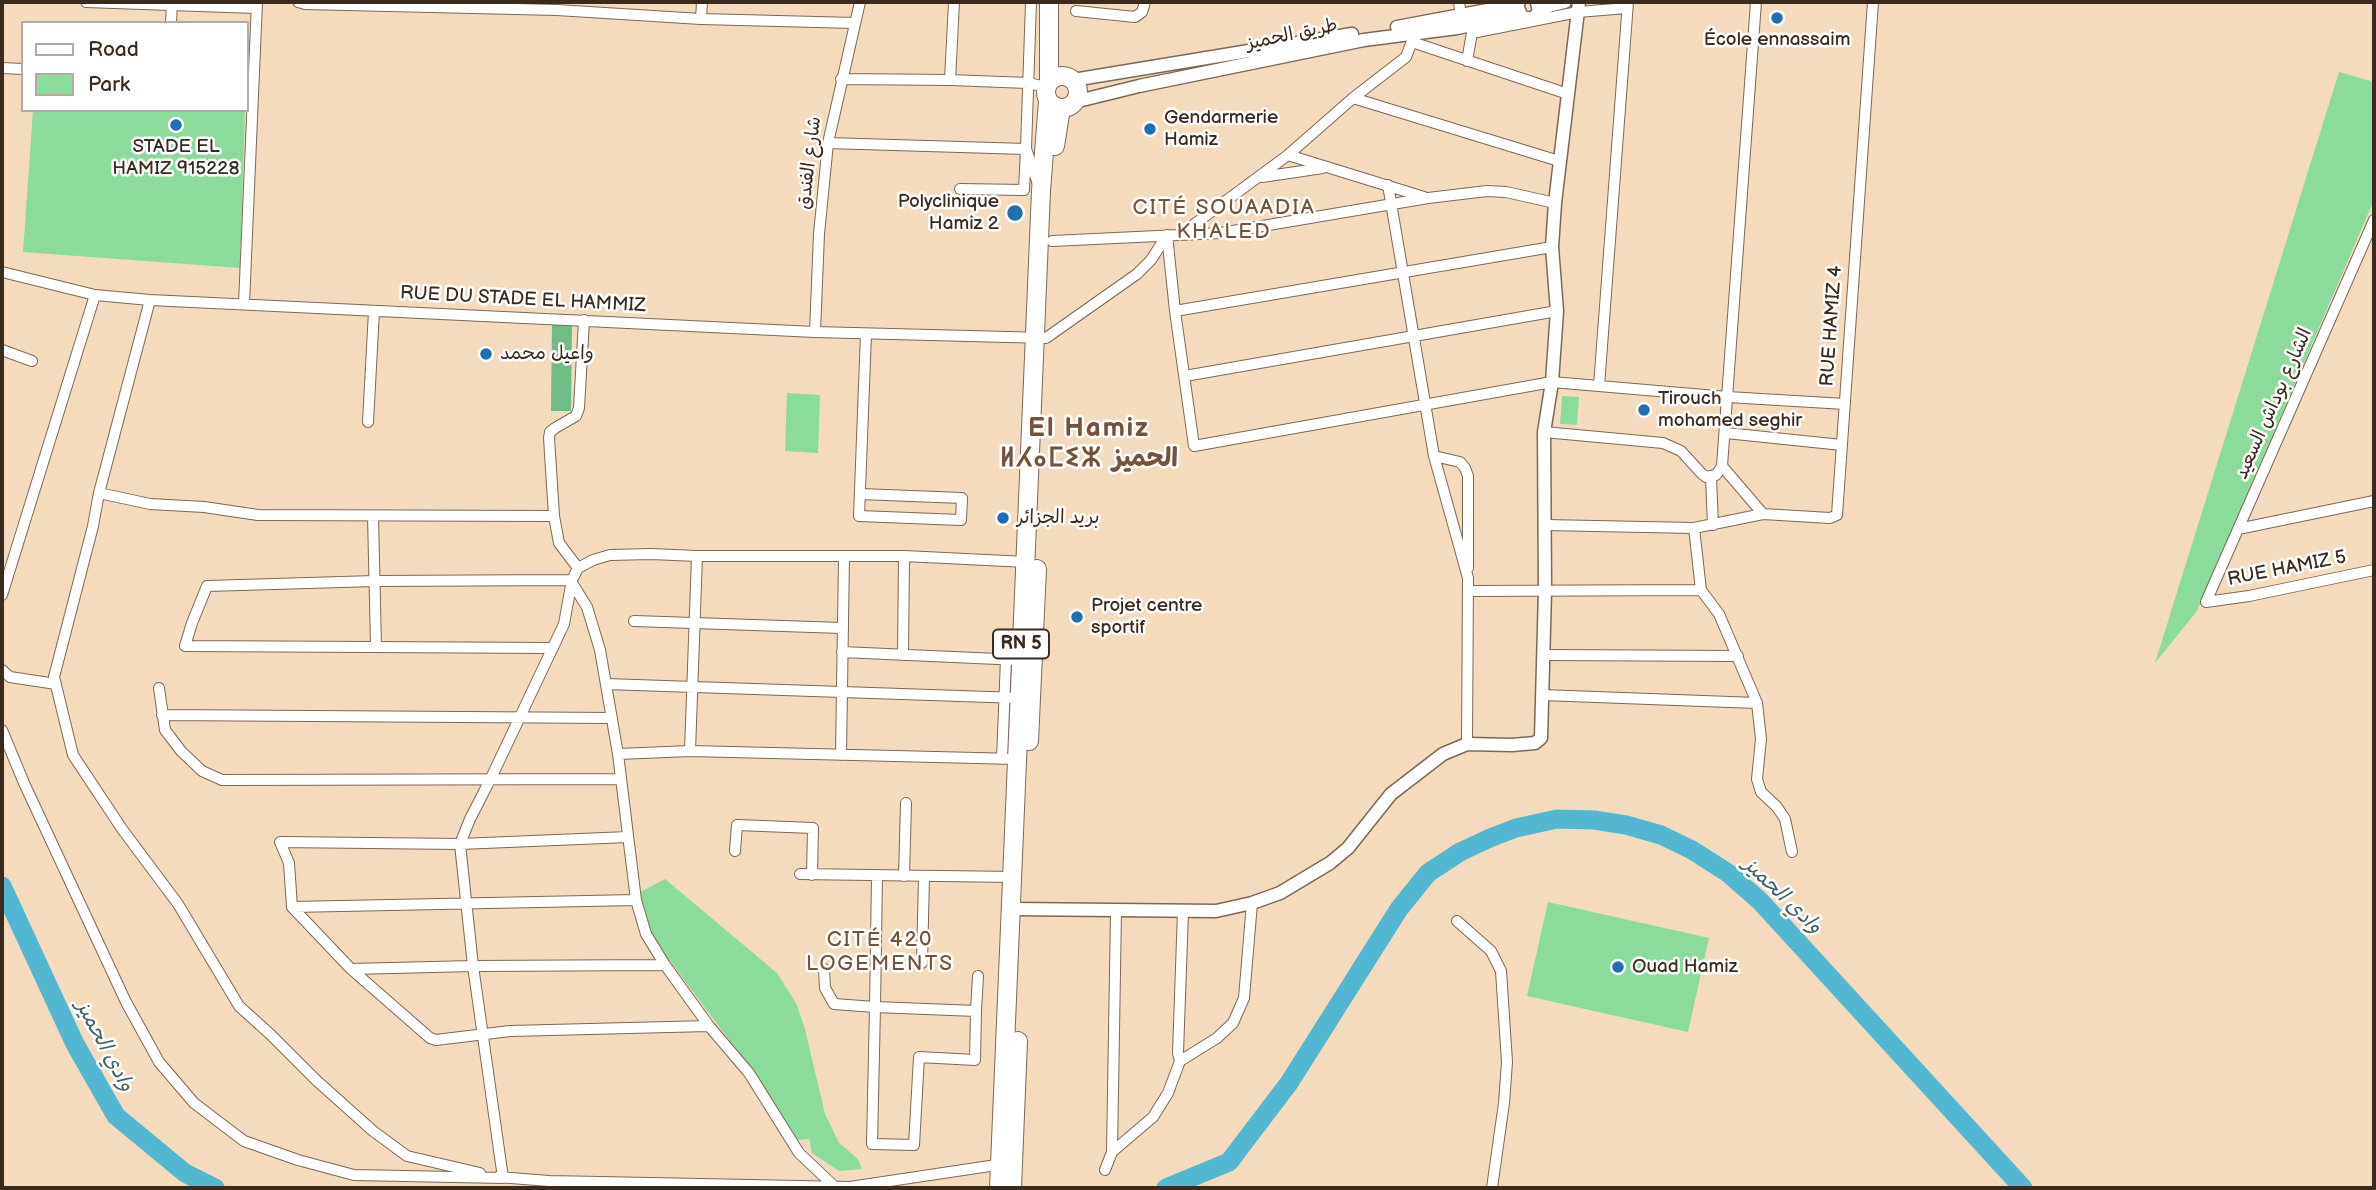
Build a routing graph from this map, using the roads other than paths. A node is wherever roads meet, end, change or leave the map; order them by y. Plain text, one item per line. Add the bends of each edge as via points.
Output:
1 (86, 2) edge
2 (298, 2) edge
3 (702, 2) edge
4 (860, 2) edge
5 (954, 2) edge
6 (1031, 2) edge
7 (1049, 2) edge
8 (1057, 2) edge
9 (1145, 2) edge
10 (1459, 2) edge
11 (1565, 2) edge
12 (1755, 2) edge
13 (1873, 2) edge
14 (172, 3) edge
15 (361, 4) edge
16 (257, 5) edge
17 (1628, 5) edge
18 (557, 6) edge
19 (1520, 6) edge
20 (1538, 7) edge
21 (1578, 7) edge
22 (1076, 11) dead end
23 (1461, 16) junction
24 (701, 19) junction
25 (171, 21) edge
26 (855, 23) junction
27 (1473, 28) junction
28 (1414, 38) junction
29 (1466, 61) junction
30 (2, 68) edge
31 (21, 69) edge
32 (250, 78) edge
33 (841, 79) junction
34 (950, 80) junction
35 (1060, 93) junction
36 (1567, 94) junction
37 (1353, 98) junction
38 (828, 143) junction
39 (1026, 149) junction
40 (1288, 155) junction
41 (1559, 161) junction
42 (1328, 168) junction
43 (1258, 178) junction
44 (1388, 185) junction
45 (960, 189) dead end
46 (1041, 191) junction
47 (1428, 198) junction
48 (1555, 203) junction
49 (1391, 205) junction
50 (2374, 220) edge
51 (1180, 234) junction
52 (1167, 235) junction
53 (1052, 241) junction
54 (1552, 247) junction
55 (2, 272) edge
56 (1404, 273) junction
57 (95, 295) junction
58 (150, 300) junction
59 (244, 304) junction
60 (374, 311) junction
61 (1175, 311) junction
62 (1557, 311) junction
63 (584, 320) junction
64 (815, 332) junction
65 (866, 334) junction
66 (1414, 337) junction
67 (1041, 338) junction
68 (2, 350) edge
69 (32, 361) dead end
70 (1185, 376) junction
71 (1552, 382) junction
72 (1599, 386) junction
73 (1728, 397) junction
74 (1426, 404) junction
75 (1845, 404) junction
76 (368, 422) dead end
77 (1544, 432) junction
78 (1726, 433) junction
79 (1842, 445) junction
80 (1434, 457) junction
81 (1722, 466) junction
82 (1711, 477) junction
83 (99, 493) junction
84 (860, 494) junction
85 (2374, 501) edge
86 (1762, 514) junction
87 (373, 516) junction
88 (554, 516) junction
89 (1545, 525) junction
90 (1713, 525) junction
91 (1694, 528) junction
92 (2238, 529) junction
93 (697, 556) junction
94 (845, 556) junction
95 (904, 556) junction
96 (1032, 562) junction
97 (578, 569) junction
98 (2374, 570) edge
99 (1468, 578) junction
100 (375, 581) junction
101 (572, 581) junction
102 (1701, 590) junction
103 (1469, 591) junction
104 (1545, 591) junction
105 (2, 595) edge
106 (2206, 602) joint
107 (634, 621) dead end
108 (694, 622) junction
109 (842, 628) junction
110 (376, 646) junction
111 (554, 648) junction
112 (842, 652) junction
113 (1543, 654) junction
114 (903, 655) junction
115 (1738, 656) junction
116 (1013, 659) junction
117 (2, 670) edge
118 (56, 684) junction
119 (606, 684) junction
120 (693, 685) junction
121 (159, 688) dead end
122 (842, 691) junction
123 (1542, 695) junction
124 (1012, 698) junction
125 (1757, 703) junction
126 (162, 715) junction
127 (521, 716) junction
128 (612, 718) junction
129 (2, 730) edge
130 (1466, 744) junction
131 (690, 751) junction
132 (618, 754) junction
133 (841, 755) junction
134 (1009, 759) junction
135 (491, 778) junction
136 (621, 779) junction
137 (906, 803) dead end
138 (628, 837) junction
139 (460, 844) junction
140 (736, 851) dead end
141 (1792, 852) dead end
142 (800, 874) dead end
143 (812, 875) junction
144 (877, 876) junction
145 (904, 876) junction
146 (924, 876) junction
147 (1013, 877) junction
148 (636, 900) junction
149 (1252, 903) junction
150 (466, 904) junction
151 (292, 907) junction
152 (1017, 909) junction
153 (1116, 911) junction
154 (1183, 911) junction
155 (1457, 921) dead end
156 (922, 963) dead end
157 (665, 965) junction
158 (473, 966) junction
159 (351, 969) junction
160 (824, 969) dead end
161 (978, 976) dead end
162 (874, 1007) junction
163 (976, 1011) junction
164 (709, 1026) junction
165 (482, 1034) junction
166 (1180, 1061) junction
167 (1112, 1152) junction
168 (1007, 1163) junction
169 (1105, 1170) dead end
170 (503, 1178) junction
171 (834, 1186) junction
172 (1006, 1188) edge
173 (1492, 1188) edge

1 - 14 street
2 - 15 street
3 - 24 street
4 - 26 street, شارع الفندق
5 - 34 street
6 - 35 street
7 - 35 highway, RN 5
8 - 35 highway, RN 5
9 - 22 street via 1135,17
10 - 23 street
11 - 20 street
12 - 73 street
13 - 75 street, RUE HAMIZ 4
14 - 16 street
14 - 25 street
15 - 18 street
16 - 32 street
17 - 21 street
17 - 72 street
18 - 24 street
19 - 20 street via 1528,19 1535,17
19 - 23 street, طريق الحميز
19 - 27 street, طريق الحميز
21 - 27 street
21 - 36 street
23 - 35 street, طريق الحميز via 1274,46
24 - 26 street
26 - 33 street, شارع الفندق
27 - 28 street, طريق الحميز
27 - 29 street
28 - 29 street
28 - 35 street, طريق الحميز via 1364,40
28 - 37 street via 1406,57
29 - 36 street
30 - 31 street
32 - 59 street
33 - 34 street
33 - 38 street, شارع الفندق
34 - 35 street
35 - 39 street
35 - 46 highway, RN 5
35 - 53 highway, RN 5
36 - 41 street
37 - 40 street
37 - 41 street
38 - 39 street
38 - 64 street, شارع الفندق
39 - 45 street via 1024,190
39 - 46 street
40 - 42 street
40 - 43 street
41 - 48 street
42 - 43 street
42 - 44 street
43 - 51 street
44 - 47 street
44 - 49 street
46 - 67 highway, RN 5
47 - 48 street via 1487,191
47 - 49 street
48 - 54 street
49 - 51 street via 1221,233
49 - 56 street
50 - 92 street, الشارع بوداش السعيد
51 - 52 street
52 - 53 street
52 - 61 street
52 - 67 street via 1137,274
53 - 67 highway, RN 5
54 - 56 street
54 - 62 street
55 - 57 street, RUE DU STADE EL HAMMIZ
56 - 61 street
56 - 66 street
57 - 58 street, RUE DU STADE EL HAMMIZ
57 - 105 street
58 - 59 street, RUE DU STADE EL HAMMIZ
58 - 83 street
59 - 60 street, RUE DU STADE EL HAMMIZ
60 - 63 street, RUE DU STADE EL HAMMIZ
60 - 76 street
61 - 70 street
62 - 66 street
62 - 71 street
63 - 64 street, RUE DU STADE EL HAMMIZ
63 - 88 street via 576,416 550,432 549,438
64 - 65 street, RUE DU STADE EL HAMMIZ
65 - 67 street, RUE DU STADE EL HAMMIZ
65 - 84 street
66 - 70 street
66 - 74 street
67 - 96 highway, RN 5
68 - 69 street
70 - 74 street via 1194,446
71 - 72 street
71 - 74 street
71 - 77 street
72 - 73 street
73 - 75 street
73 - 78 street
74 - 80 street
75 - 79 street, RUE HAMIZ 4
77 - 82 street via 1664,443
77 - 89 street
78 - 79 street
78 - 81 street
79 - 86 street, RUE HAMIZ 4 via 1837,514 1830,518
80 - 99 street
80 - 99 street via 1460,461 1468,476
81 - 82 street
81 - 86 street
82 - 90 street
83 - 87 street via 247,514
83 - 118 street
84 - 84 street via 962,498 961,520 859,516
85 - 92 street
86 - 90 street
87 - 88 street
87 - 100 street
88 - 97 street via 559,543
89 - 91 street
89 - 104 street
90 - 91 street
91 - 102 street
92 - 106 street, الشارع بوداش السعيد
93 - 94 street
93 - 97 street via 610,555
93 - 108 street
94 - 95 street
94 - 109 street
95 - 96 street
95 - 114 street
96 - 116 highway, RN 5
96 - 152 highway, RN 5
97 - 101 street
98 - 106 street, RUE HAMIZ 5
99 - 103 street
100 - 101 street
100 - 110 street
100 - 110 street via 207,586 185,646
101 - 111 street
101 - 119 street via 587,607
102 - 104 street
102 - 115 street
103 - 104 street
103 - 130 street
104 - 113 street
107 - 108 street
108 - 109 street
108 - 120 street
109 - 112 street
110 - 111 street
111 - 127 street
112 - 114 street
112 - 122 street
113 - 115 street
113 - 123 street
114 - 116 street
115 - 125 street
116 - 124 highway, RN 5
117 - 118 street via 10,677
118 - 170 street via 73,755 178,904 239,1006 373,1131 407,1156
119 - 120 street
119 - 128 street
120 - 122 street
120 - 131 street
121 - 126 street
122 - 124 street
122 - 133 street
123 - 125 street
123 - 130 street via 1538,741
124 - 134 highway, RN 5
125 - 141 street via 1761,739 1757,779 1761,792 1786,819
126 - 127 street
126 - 135 street via 165,730 181,751 202,771 222,780
127 - 128 street
127 - 135 street
128 - 132 street
129 - 170 street via 126,1002 159,1062 194,1103 244,1141 354,1175
130 - 149 street via 1443,754 1391,794 1348,848 1329,863
131 - 132 street
131 - 133 street
132 - 136 street
133 - 134 street
134 - 147 highway, RN 5
135 - 136 street
135 - 139 street
136 - 138 street
137 - 145 street
138 - 139 street
138 - 148 street
139 - 150 street
139 - 151 street via 280,842 289,863
140 - 143 street via 737,825 813,828
142 - 143 street
143 - 144 street
144 - 145 street
144 - 162 street
145 - 146 street
146 - 147 street
146 - 156 street
147 - 152 highway, RN 5
148 - 150 street
148 - 157 street via 646,934
149 - 154 street via 1216,911
149 - 166 street via 1244,998 1233,1023
150 - 151 street
150 - 158 street
151 - 159 street
152 - 153 street
152 - 168 highway, RN 5
153 - 154 street
153 - 167 street
154 - 166 street
155 - 173 street via 1491,951 1501,971 1507,1062
157 - 158 street
157 - 164 street
158 - 159 street
158 - 165 street
159 - 165 street via 430,1038
160 - 162 street via 825,988 834,1004
161 - 163 street
162 - 163 street
162 - 163 street via 872,1144 914,1144 919,1057 975,1060
164 - 165 street
164 - 171 street via 749,1073 799,1153
165 - 170 street
166 - 167 street via 1153,1117
167 - 169 street
168 - 171 street
168 - 172 highway, RN 5
170 - 171 street

